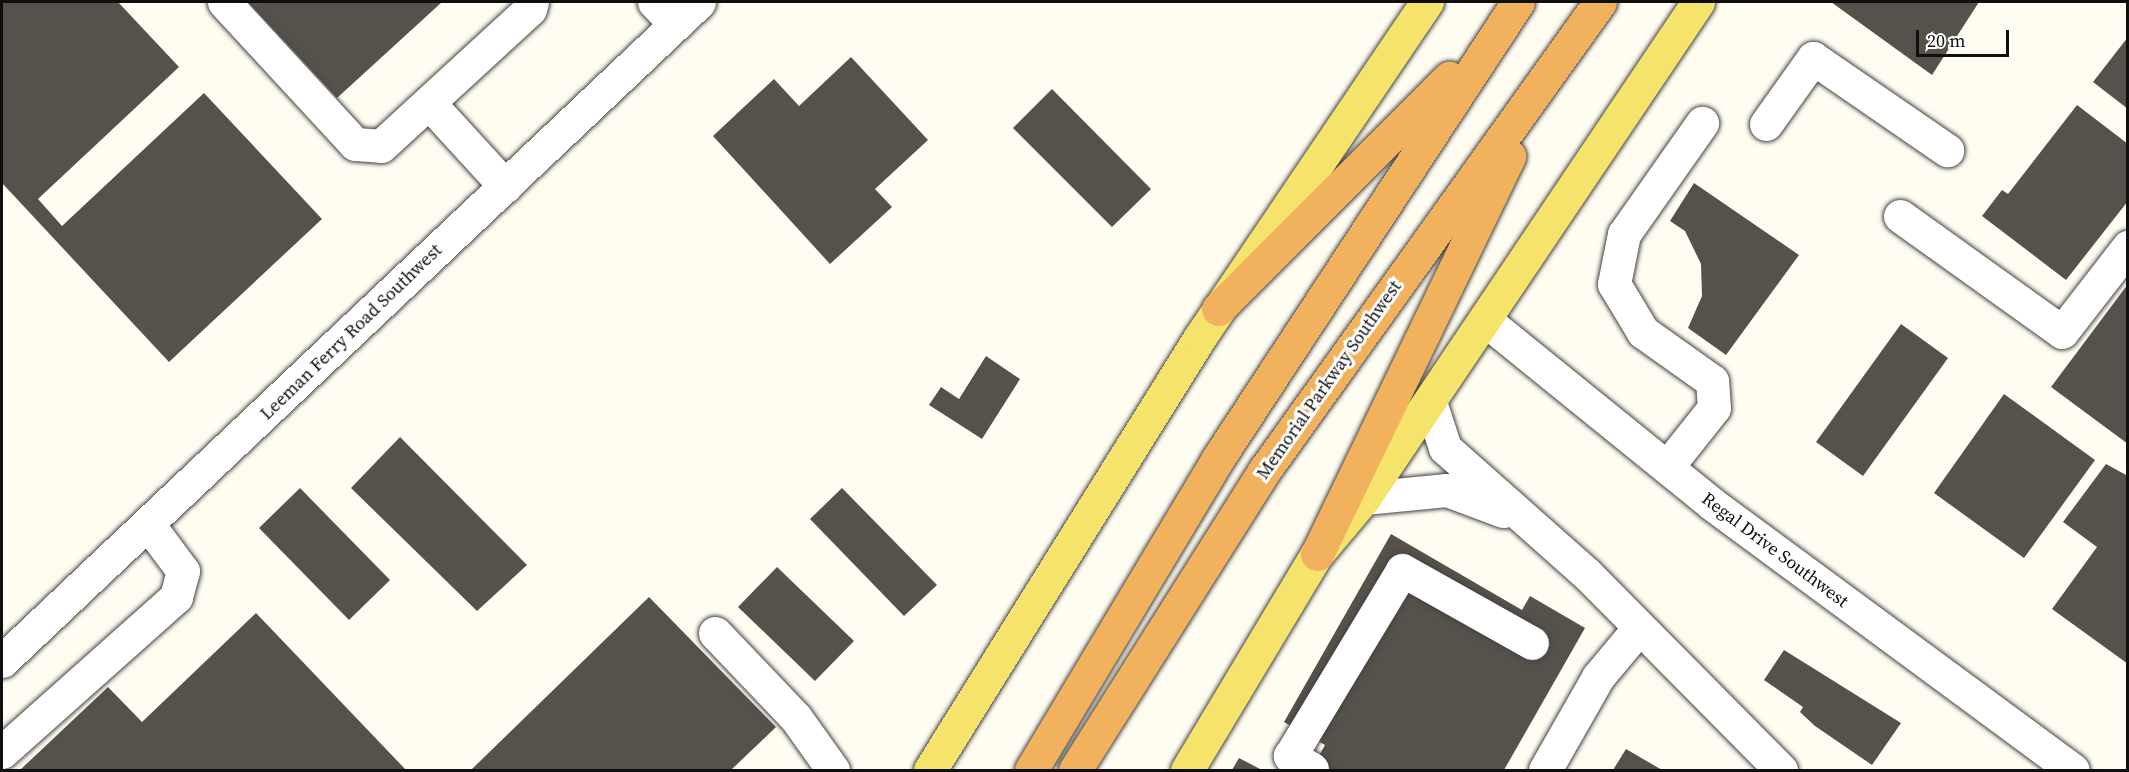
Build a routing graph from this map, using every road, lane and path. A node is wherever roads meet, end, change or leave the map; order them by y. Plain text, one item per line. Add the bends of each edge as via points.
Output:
1 (224, 2) edge
2 (532, 2) edge
3 (699, 2) edge
4 (1427, 2) edge
5 (1518, 2) edge
6 (1600, 2) edge
7 (1698, 2) edge
8 (664, 13) edge
9 (1477, 58) junction
10 (1538, 94) junction
11 (429, 103) junction
12 (1702, 123) dead end
13 (1766, 124) dead end
14 (1947, 150) dead end
15 (505, 186) junction
16 (1900, 216) dead end
17 (2127, 247) edge
18 (1218, 309) junction
19 (1485, 320) junction
20 (1430, 402) junction
21 (1667, 467) junction
22 (1364, 498) junction
23 (1518, 518) junction
24 (148, 524) junction
25 (1317, 554) junction
26 (1640, 628) junction
27 (715, 633) dead end
28 (1532, 643) dead end
29 (2, 661) edge
30 (2, 753) edge
31 (1312, 769) dead end
32 (833, 771) edge
33 (930, 771) edge
34 (1031, 771) edge
35 (1075, 771) edge
36 (1187, 771) edge
37 (1545, 771) edge
38 (1780, 771) edge
39 (2073, 771) edge

1 - 11 street via 355,144 381,146
2 - 11 street via 530,9
3 - 8 street, Leeman Ferry Road Southwest
4 - 18 main road
5 - 9 highway
6 - 10 highway, Memorial Parkway Southwest
7 - 19 main road
8 - 15 street, Leeman Ferry Road Southwest
9 - 18 highway via 1438,86
9 - 34 highway via 1217,460
10 - 25 highway
10 - 35 highway, Memorial Parkway Southwest via 1264,471
11 - 15 street
12 - 21 street via 1624,234 1614,284 1643,332 1712,381 1714,408
13 - 14 street via 1813,58
15 - 24 street, Leeman Ferry Road Southwest
16 - 17 street via 2062,332
18 - 33 main road
19 - 20 main road
19 - 21 street, Regal Drive Southwest
20 - 22 main road
20 - 23 street via 1445,448
21 - 39 street, Regal Drive Southwest
22 - 23 street via 1447,490
22 - 25 main road
23 - 26 street via 1587,574
24 - 29 street, Leeman Ferry Road Southwest
24 - 30 street via 183,571 176,597
25 - 36 main road
26 - 37 street via 1598,677
26 - 38 street
27 - 32 street via 796,718
28 - 31 street via 1402,570 1290,756

